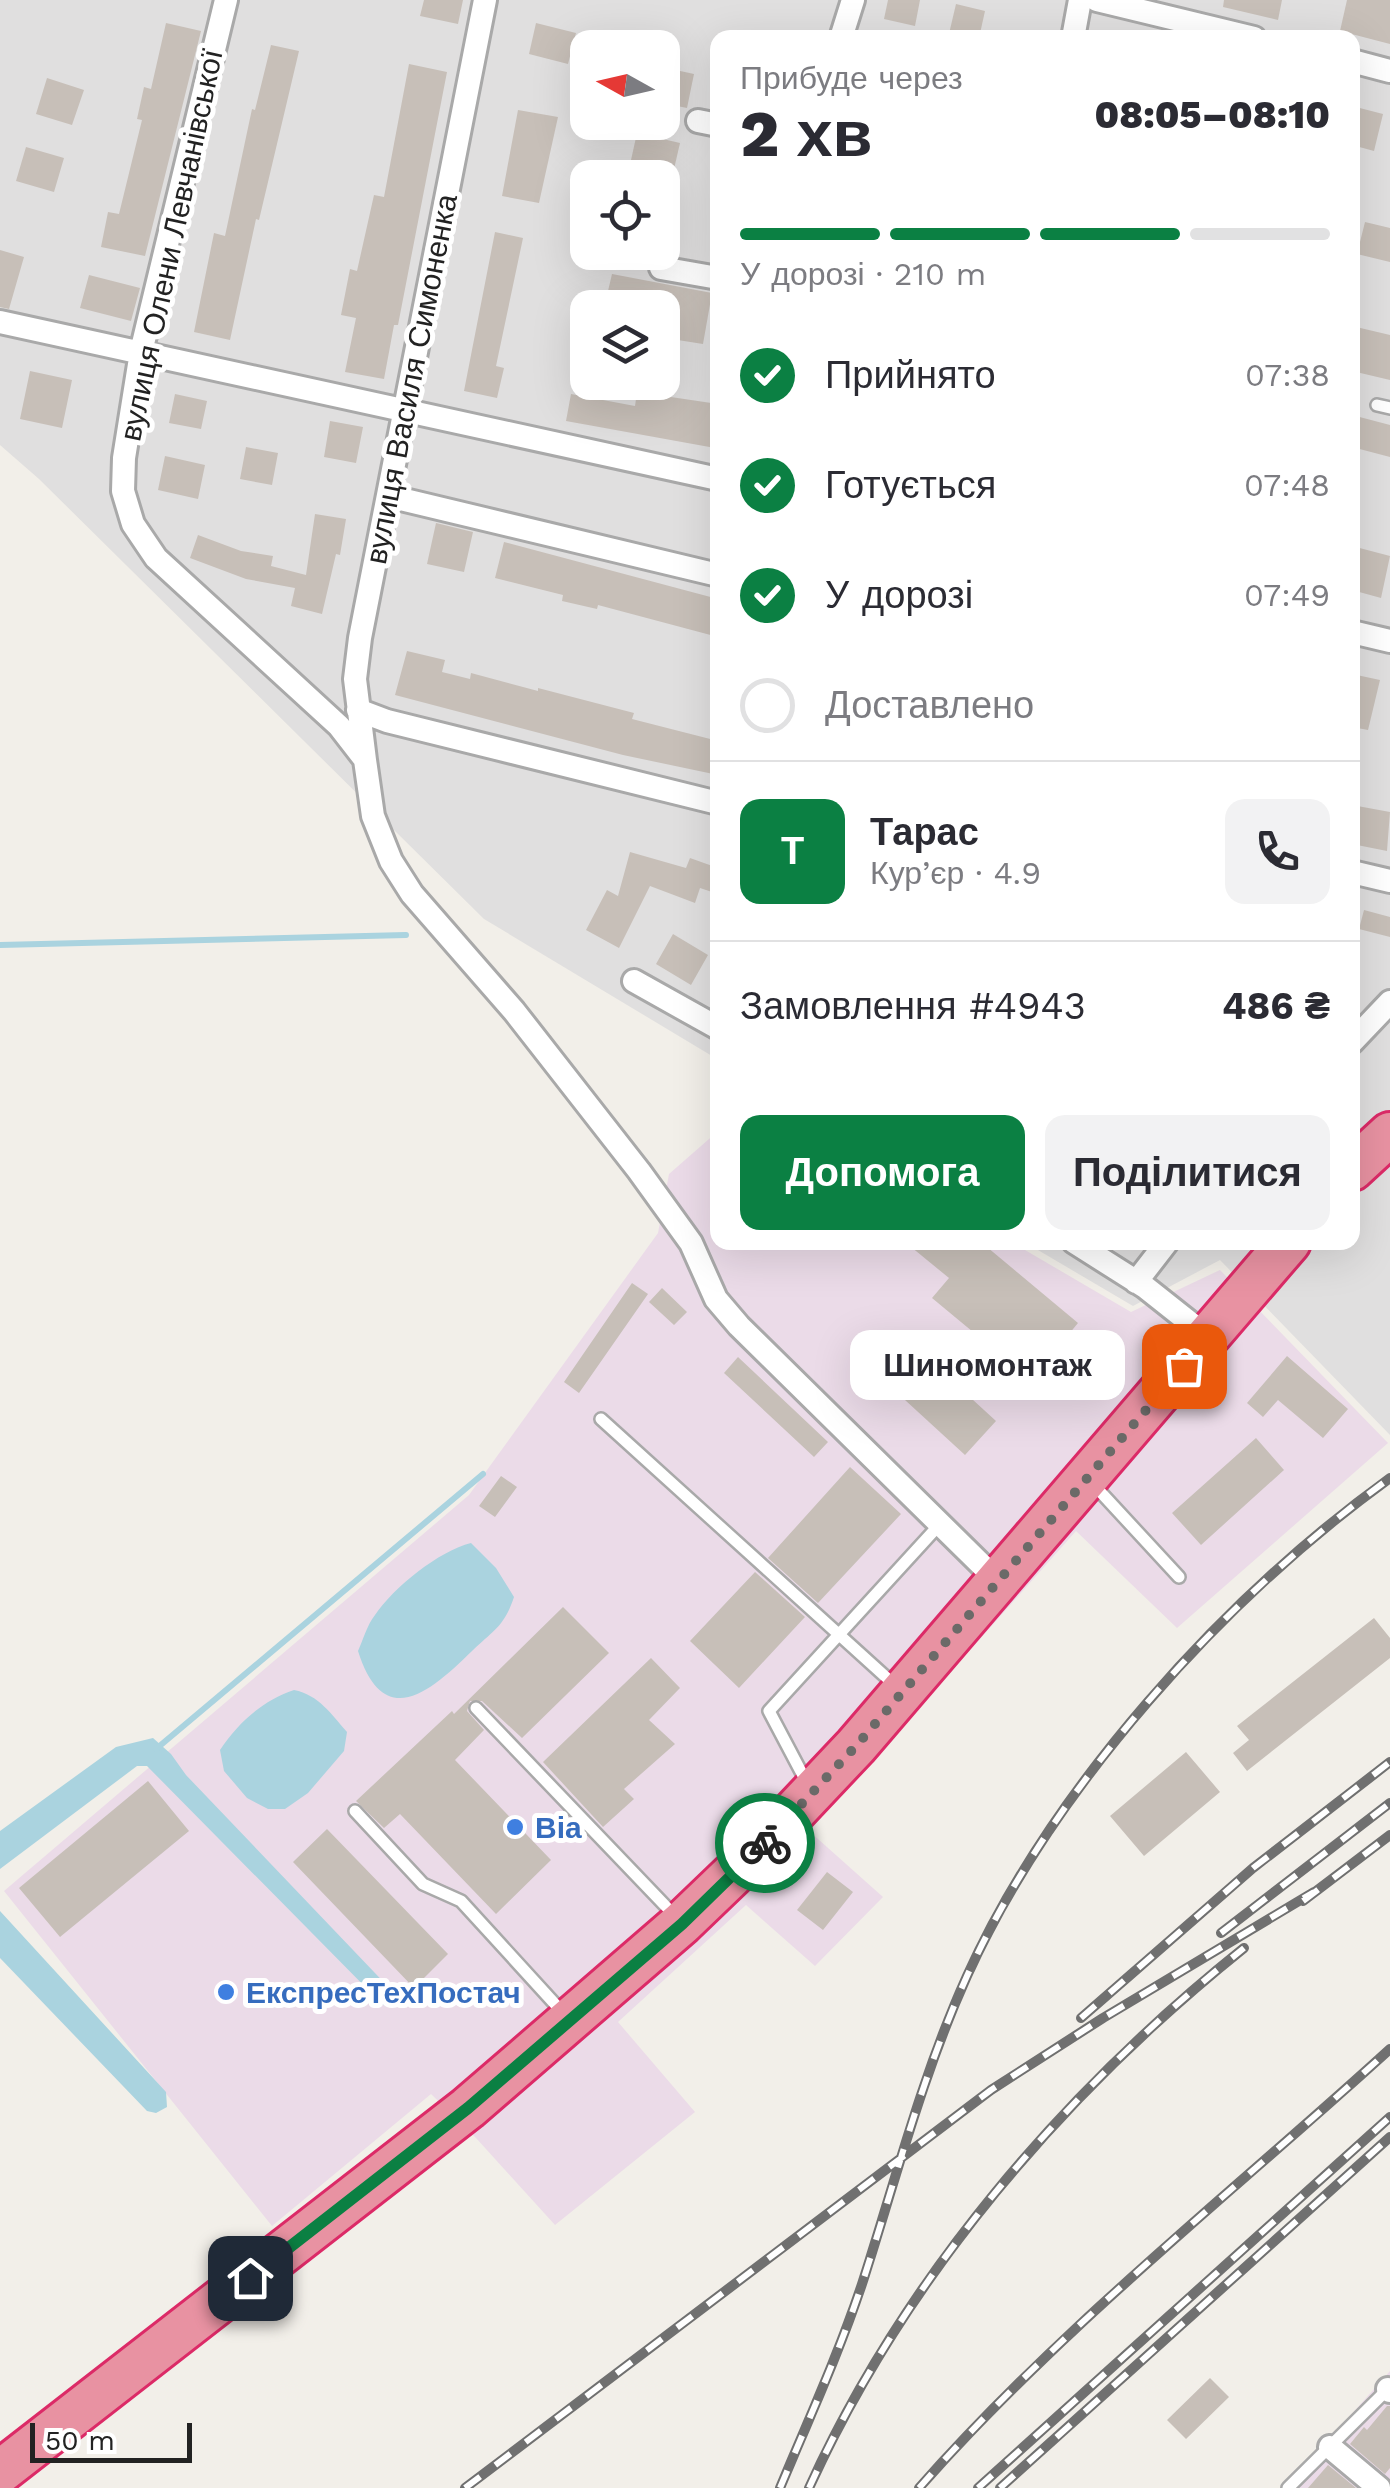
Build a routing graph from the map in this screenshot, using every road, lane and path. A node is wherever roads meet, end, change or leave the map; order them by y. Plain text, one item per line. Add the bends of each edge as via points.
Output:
1 (226, 0) edge
2 (485, 0) edge
3 (853, 0) edge
4 (1080, 0) edge
5 (1097, 0) edge
6 (843, 30) edge
7 (1074, 30) edge
8 (1221, 30) edge
9 (1360, 63) edge
10 (1390, 70) edge
11 (672, 270) edge
12 (710, 277) edge
13 (0, 322) edge
14 (142, 352) junction
15 (405, 410) junction
16 (710, 478) edge
17 (388, 496) junction
18 (710, 573) edge
19 (1360, 634) edge
20 (1390, 641) edge
21 (358, 710) junction
22 (364, 760) junction
23 (710, 800) edge
24 (1360, 874) edge
25 (1390, 881) edge
26 (634, 981) dead end
27 (1390, 1002) edge
28 (710, 1024) edge
29 (1360, 1034) edge
30 (1390, 1134) edge
31 (1360, 1162) edge
32 (1086, 1250) edge
33 (1161, 1250) edge
34 (1282, 1250) edge
35 (1136, 1282) junction
36 (1208, 1337) junction
37 (600, 1420) dead end
38 (1088, 1478) junction
39 (940, 1524) junction
40 (1179, 1577) dead end
41 (999, 1582) junction
42 (840, 1632) junction
43 (903, 1692) junction
44 (476, 1708) dead end
45 (812, 1793) junction
46 (355, 1810) dead end
47 (682, 1924) junction
48 (570, 2021) junction
49 (1389, 2389) edge
50 (1330, 2446) junction
51 (0, 2472) edge
52 (1288, 2488) edge
53 (1379, 2488) edge

1 - 14 street, вулиця Олени Левчанівської
2 - 15 street, вулиця Василя Симоненка
3 - 6 street
4 - 7 street
5 - 8 street
9 - 10 street
11 - 12 street
13 - 14 street
14 - 15 street
14 - 22 street, вулиця Олени Левчанівської via 124,458 132,524 156,558 339,726
15 - 16 street
15 - 17 street, вулиця Василя Симоненка
17 - 18 street
17 - 21 street, вулиця Василя Симоненка via 360,638
19 - 20 street
21 - 22 street, вулиця Василя Симоненка
21 - 23 street
22 - 39 street, вулиця Василя Симоненка via 373,816 412,894 639,1171 691,1243 716,1299
24 - 25 street
26 - 28 street
27 - 29 street
30 - 31 highway
32 - 35 street
33 - 35 street
34 - 36 highway
35 - 36 street
36 - 38 highway
37 - 42 lane
38 - 40 lane
38 - 41 highway
39 - 41 street, вулиця Василя Симоненка
39 - 42 lane
41 - 43 highway
42 - 43 lane
42 - 45 lane via 768,1711
43 - 45 highway
44 - 47 lane
45 - 47 highway
46 - 48 lane via 423,1884 461,1901
47 - 48 highway
48 - 51 highway
49 - 50 lane
50 - 52 lane
50 - 53 street

